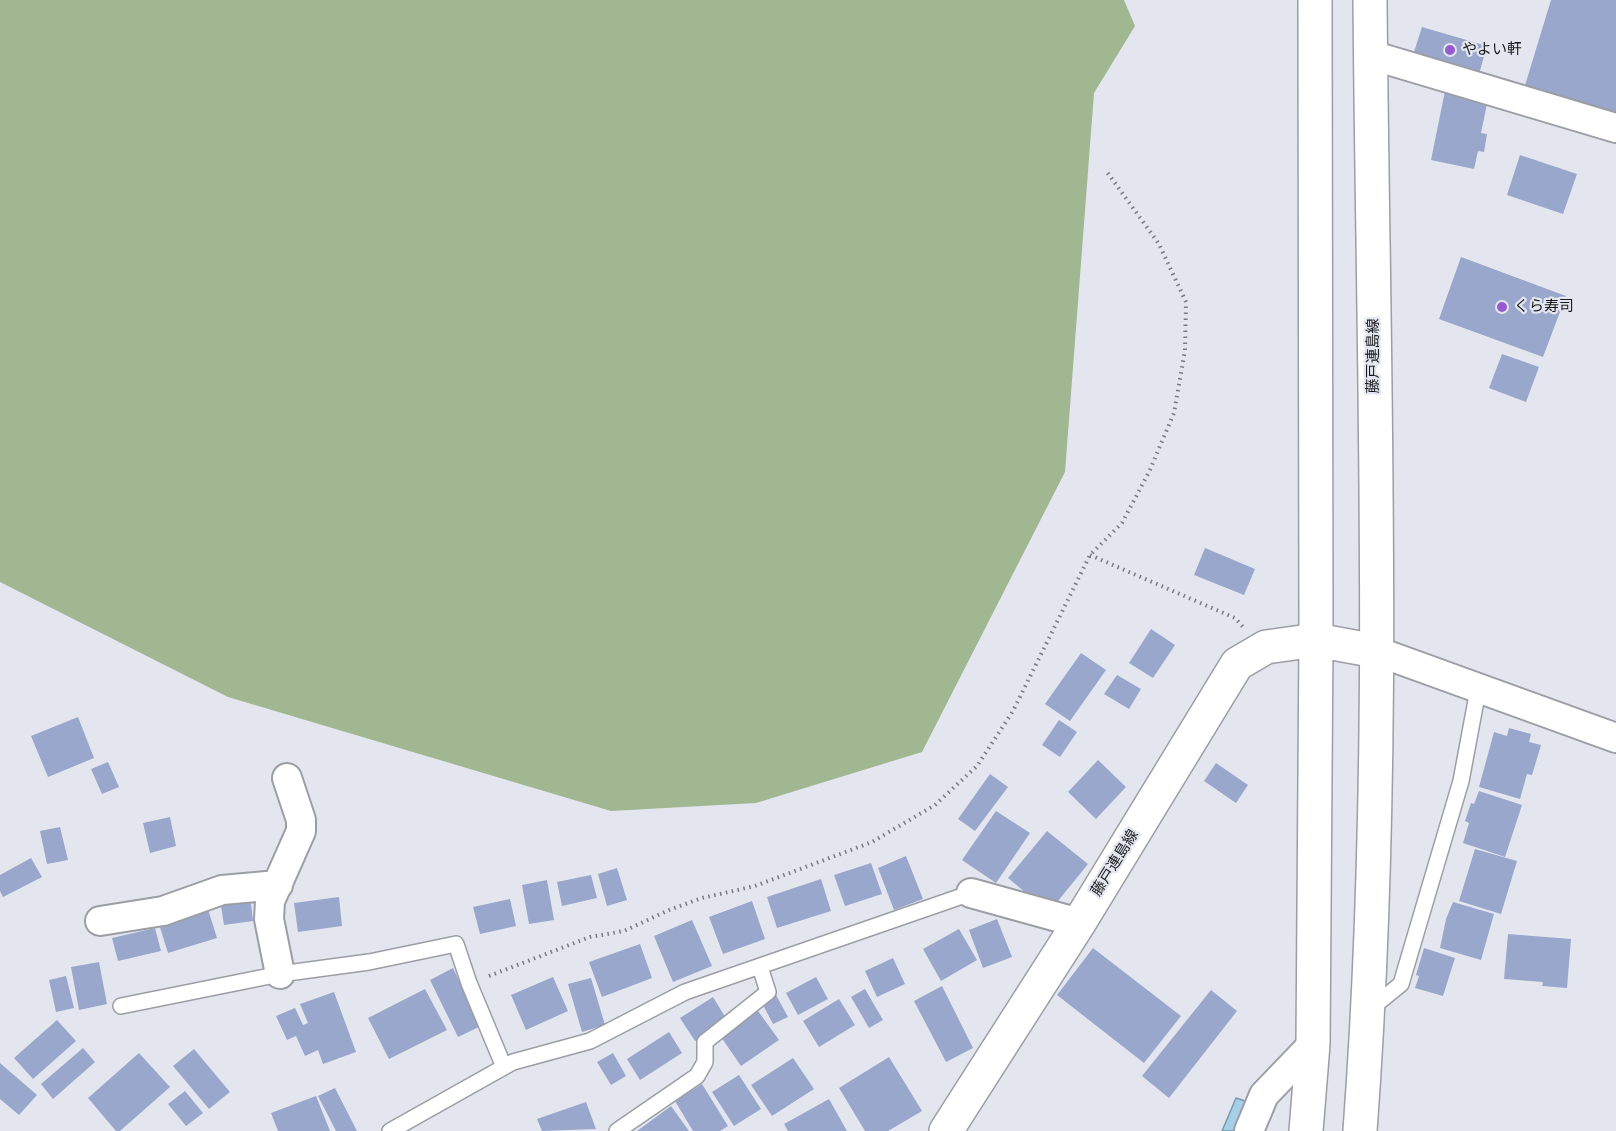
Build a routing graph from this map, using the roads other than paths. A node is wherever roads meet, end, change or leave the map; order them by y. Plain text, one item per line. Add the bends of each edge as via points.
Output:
1 (1315, 0) edge
2 (1370, 0) edge
3 (1371, 55) junction
4 (1616, 128) edge
5 (1317, 640) junction
6 (1376, 651) junction
7 (1478, 690) junction
8 (1616, 738) edge
9 (287, 778) dead end
10 (278, 885) junction
11 (971, 893) joint
12 (100, 921) dead end
13 (1079, 923) junction
14 (760, 967) junction
15 (280, 974) junction
16 (121, 1006) dead end
17 (1369, 1010) junction
18 (1313, 1044) junction
19 (504, 1067) junction
20 (390, 1131) edge
21 (617, 1131) edge
22 (946, 1131) edge
23 (1249, 1131) edge
24 (1306, 1131) edge
25 (1360, 1131) edge

1 - 5 main road
2 - 3 main road, 藤戸連島線
3 - 4 street
3 - 6 main road, 藤戸連島線
5 - 6 main road, 藤戸連島線
5 - 13 main road, 藤戸連島線 via 1266,647 1237,664
5 - 18 main road
6 - 7 street
6 - 17 main road
7 - 8 street
7 - 17 lane via 1461,781 1401,984
9 - 10 street via 301,831
10 - 12 street via 222,890 163,911
10 - 15 street via 270,901 269,919
11 - 13 street
11 - 14 lane
13 - 22 main road, 藤戸連島線
14 - 19 lane via 685,992 590,1041
14 - 21 lane via 768,993 705,1042 705,1062 697,1076
15 - 16 lane
15 - 19 lane via 369,962 456,944
17 - 25 main road
18 - 23 street via 1264,1095
18 - 24 main road
19 - 20 lane

